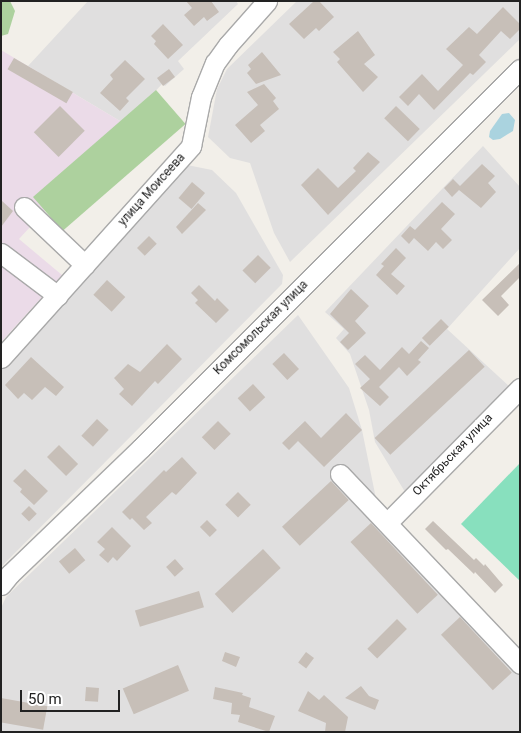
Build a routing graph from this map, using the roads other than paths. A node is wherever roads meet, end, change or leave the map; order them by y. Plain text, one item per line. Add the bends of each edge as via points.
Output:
1 (267, 1) edge
2 (520, 69) edge
3 (24, 207) dead end
4 (1, 253) edge
5 (85, 265) junction
6 (58, 296) junction
7 (1, 358) edge
8 (520, 388) edge
9 (340, 474) dead end
10 (387, 523) junction
11 (1, 585) edge
12 (520, 664) edge

1 - 5 street, улица Моисеева via 215,63 201,97 191,146
2 - 11 street, Комсомольская улица
3 - 5 street
4 - 6 street
5 - 6 street, улица Моисеева
6 - 7 street, улица Моисеева
8 - 10 street, Октябрьская улица
9 - 10 street
10 - 12 street

